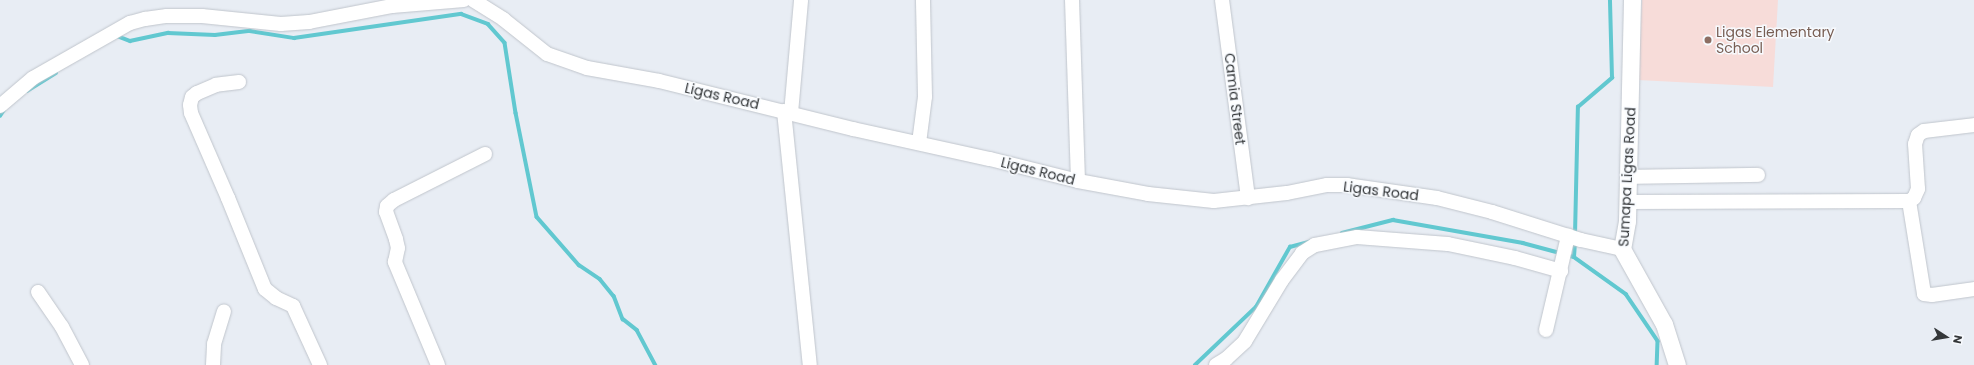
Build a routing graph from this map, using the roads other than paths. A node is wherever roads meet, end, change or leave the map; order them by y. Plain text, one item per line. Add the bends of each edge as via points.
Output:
1 (464, 0) edge
2 (473, 0) edge
3 (801, 0) edge
4 (923, 0) edge
5 (1072, 0) edge
6 (1222, 0) edge
7 (1632, 0) edge
8 (239, 82) dead end
9 (0, 106) edge
10 (788, 112) junction
11 (1974, 125) edge
12 (919, 143) junction
13 (484, 154) dead end
14 (1758, 175) dead end
15 (1628, 177) junction
16 (1078, 181) junction
17 (1248, 198) junction
18 (1909, 201) junction
19 (1627, 202) junction
20 (1567, 240) junction
21 (1622, 249) junction
22 (1562, 266) junction
23 (1974, 289) edge
24 (38, 292) dead end
25 (224, 312) dead end
26 (1546, 330) dead end
27 (82, 365) edge
28 (213, 365) edge
29 (320, 365) edge
30 (438, 365) edge
31 (810, 365) edge
32 (1216, 365) edge
33 (1677, 365) edge

1 - 9 street via 392,6 309,22 281,24 202,16 145,19 130,23 33,78
2 - 10 street, Ligas Road via 503,19 547,54 566,61 587,68 659,81
3 - 10 street
4 - 12 street via 925,97
5 - 16 street
6 - 17 street, Camia Street
7 - 15 main road, Sumapa Ligas Road
8 - 29 street via 216,85 197,93 192,97 191,113 265,289 293,306
10 - 12 street, Ligas Road
10 - 31 street
11 - 18 street via 1924,131 1918,135 1915,144 1918,189 1914,198
12 - 16 street, Ligas Road
13 - 30 street via 387,206 386,212 398,248 395,262
14 - 15 street
15 - 19 main road, Sumapa Ligas Road
16 - 17 street, Ligas Road via 1148,194 1214,200
17 - 20 street, Ligas Road via 1327,185 1347,185 1437,198 1492,212
18 - 19 street
18 - 23 street via 1924,294
19 - 21 main road, Sumapa Ligas Road via 1627,221
20 - 21 street, Ligas Road
20 - 22 street
21 - 33 main road, Sumapa Ligas Road via 1664,324
22 - 26 street
22 - 32 street via 1448,244 1357,237 1314,245 1302,253 1282,280 1244,341
24 - 27 street via 62,327
25 - 28 street via 214,344

